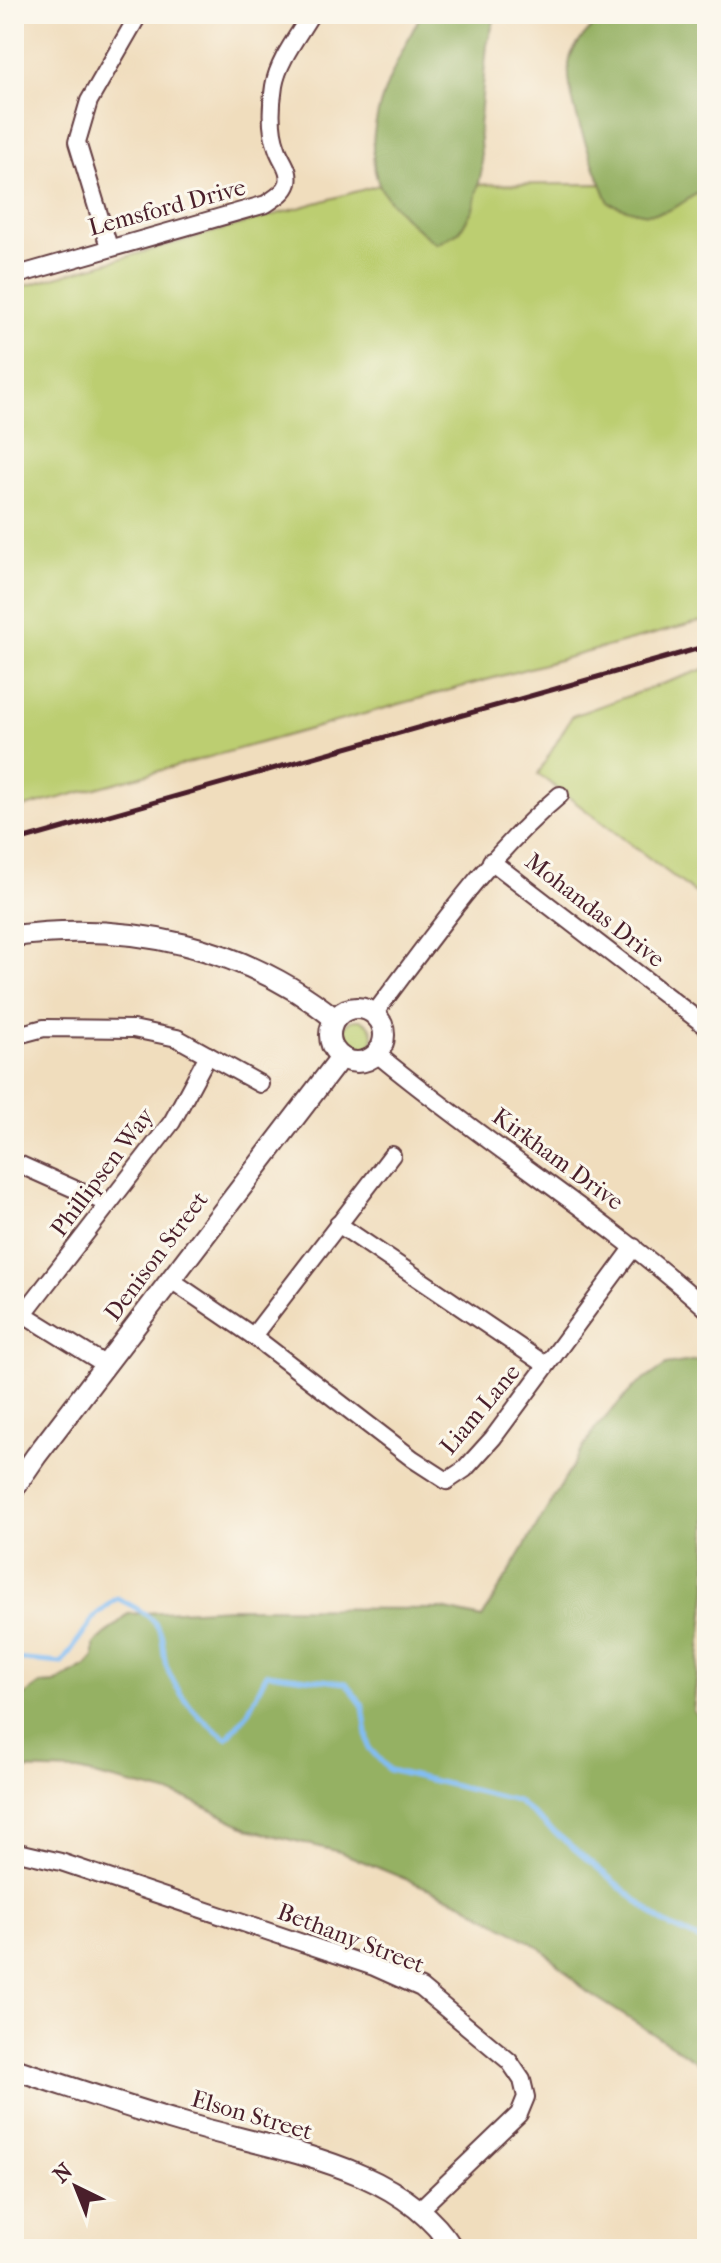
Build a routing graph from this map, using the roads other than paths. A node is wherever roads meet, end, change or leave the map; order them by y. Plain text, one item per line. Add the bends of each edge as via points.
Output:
1 (139, 14) edge
2 (311, 14) edge
3 (109, 247) junction
4 (14, 276) edge
5 (560, 795) dead end
6 (491, 861) junction
7 (14, 936) edge
8 (374, 1014) junction
9 (335, 1019) junction
10 (707, 1027) edge
11 (14, 1036) edge
12 (377, 1054) junction
13 (208, 1055) junction
14 (341, 1057) junction
15 (260, 1084) dead end
16 (392, 1155) dead end
17 (14, 1162) edge
18 (108, 1204) junction
19 (338, 1224) junction
20 (634, 1247) junction
21 (171, 1280) junction
22 (707, 1309) edge
23 (19, 1310) edge
24 (253, 1336) junction
25 (106, 1365) junction
26 (546, 1365) junction
27 (14, 1488) edge
28 (14, 1851) edge
29 (14, 2069) edge
30 (419, 2210) junction
31 (453, 2249) edge

1 - 3 street via 89,101 77,142
2 - 3 street, Lemsford Drive via 274,81 272,120 277,149 287,167 288,185 281,194 266,204
3 - 4 street, Lemsford Drive
5 - 6 street
6 - 8 street
6 - 10 street, Mohandas Drive
7 - 9 street via 94,932 203,950 274,977
8 - 9 street via 358,1008
8 - 12 street via 384,1038
9 - 14 street via 331,1046
11 - 13 street via 44,1028 133,1029 177,1038
12 - 14 street via 361,1063
12 - 20 street, Kirkham Drive
13 - 15 street
13 - 18 street, Phillipsen Way via 172,1122
14 - 21 street, Denison Street
16 - 19 street
17 - 18 street
18 - 23 street, Phillipsen Way
19 - 24 street
19 - 26 street
20 - 22 street, Kirkham Drive
20 - 26 street, Liam Lane
21 - 24 street
21 - 25 street, Denison Street
23 - 25 street
24 - 26 street, Liam Lane via 447,1481 493,1438
25 - 27 street, Denison Street
28 - 30 street, Bethany Street via 374,1967 421,1988 509,2061 526,2097 519,2114
29 - 30 street, Elson Street via 352,2170
30 - 31 street, Elson Street

